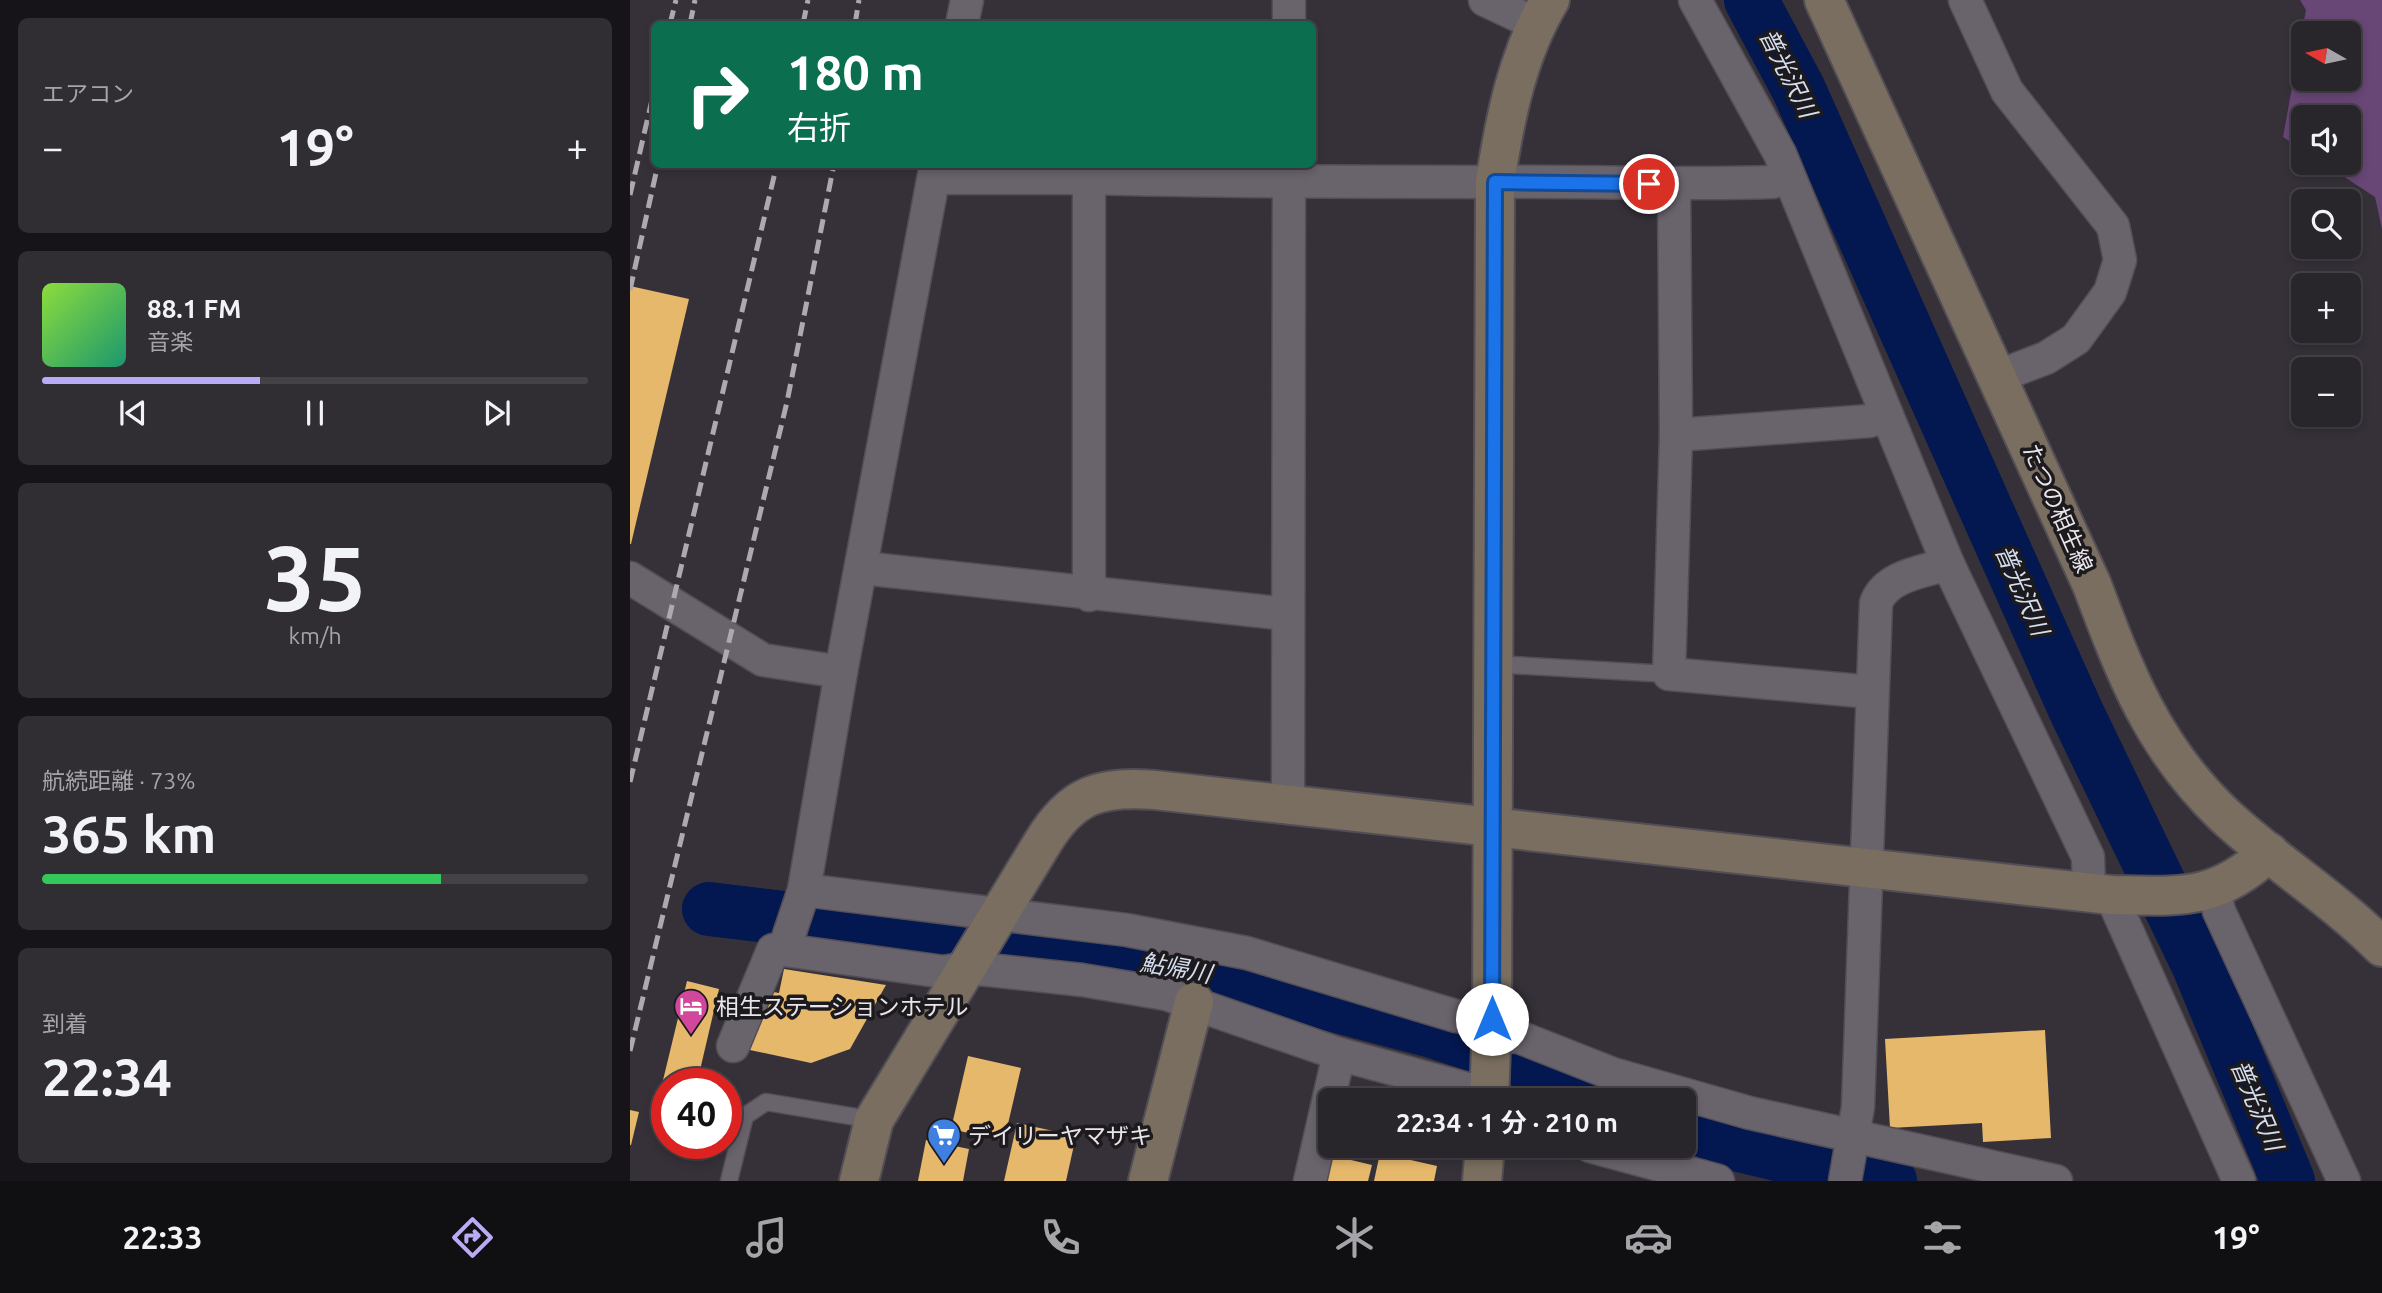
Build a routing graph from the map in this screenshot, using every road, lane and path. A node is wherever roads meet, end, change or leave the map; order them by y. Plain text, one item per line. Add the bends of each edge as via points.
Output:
1 (967, 0) edge
2 (1289, 0) edge
3 (1485, 0) edge
4 (1695, 0) edge
5 (1824, 0) edge
6 (1965, 0) edge
7 (1543, 12) edge
8 (963, 21) edge
9 (1289, 21) edge
10 (935, 171) edge
11 (1289, 174) edge
12 (1788, 176) junction
13 (1089, 178) junction
14 (1495, 182) junction
15 (1674, 185) junction
16 (1998, 376) junction
17 (1884, 415) junction
18 (1676, 435) junction
19 (1948, 564) junction
20 (862, 568) junction
21 (630, 578) edge
22 (1088, 595) junction
23 (1287, 614) junction
24 (1493, 664) junction
25 (841, 673) junction
26 (1669, 674) junction
27 (1872, 692) junction
28 (1288, 805) junction
29 (1493, 828) junction
30 (2269, 852) junction
31 (1867, 866) junction
32 (2206, 892) junction
33 (2108, 893) junction
34 (803, 896) junction
35 (998, 918) junction
36 (785, 946) junction
37 (2382, 947) edge
38 (968, 965) junction
39 (1194, 1002) junction
40 (733, 1046) dead end
41 (1339, 1054) junction
42 (1490, 1060) edge
43 (874, 1120) junction
44 (1852, 1142) junction
45 (1484, 1158) edge
46 (1634, 1158) edge
47 (729, 1181) edge
48 (859, 1181) edge
49 (1148, 1181) edge
50 (1310, 1181) edge
51 (1482, 1181) edge
52 (1718, 1181) edge
53 (1845, 1181) edge
54 (2056, 1181) edge
55 (2239, 1181) edge
56 (2344, 1181) edge

1 - 8 street
2 - 9 street
3 - 7 street
4 - 12 street
5 - 16 street, たつの相生線
6 - 16 street via 2007,91 2113,226 2120,260 2110,292 2076,339 2046,358
7 - 14 street via 1522,58
10 - 13 street
10 - 20 street
11 - 13 street
11 - 14 street
11 - 23 street
12 - 15 street via 1773,183
12 - 17 street
13 - 22 street
14 - 15 street
14 - 24 street
15 - 18 street
16 - 30 street, たつの相生線 via 2092,585 2129,682 2154,729 2214,804
17 - 18 street via 1870,421
17 - 19 street
18 - 26 street
19 - 27 street via 1881,590 1876,603
19 - 33 street
20 - 22 street
20 - 25 street
21 - 25 street via 763,660
22 - 23 street
23 - 28 street
24 - 26 lane
24 - 29 street
25 - 34 street
26 - 27 street
27 - 31 street
28 - 29 street
28 - 35 street via 1134,788 1098,792 1053,825
29 - 31 street
29 - 42 street
30 - 32 street via 2244,876
30 - 37 street, たつの相生線
31 - 33 street
31 - 44 street via 1858,1107
32 - 33 street
32 - 56 street via 2219,911
33 - 55 street
34 - 35 street
34 - 36 street
35 - 38 street
35 - 42 street via 1128,930 1247,953 1456,1016
36 - 38 street via 944,972
36 - 40 street via 774,950
38 - 39 street via 1082,980
38 - 43 street
39 - 41 street
39 - 49 street
41 - 42 street via 1467,1089
41 - 50 street
42 - 44 street via 1518,1037 1669,1092
43 - 47 lane via 766,1102 745,1116
43 - 48 street
44 - 53 street
44 - 54 street
45 - 51 street
46 - 52 street

